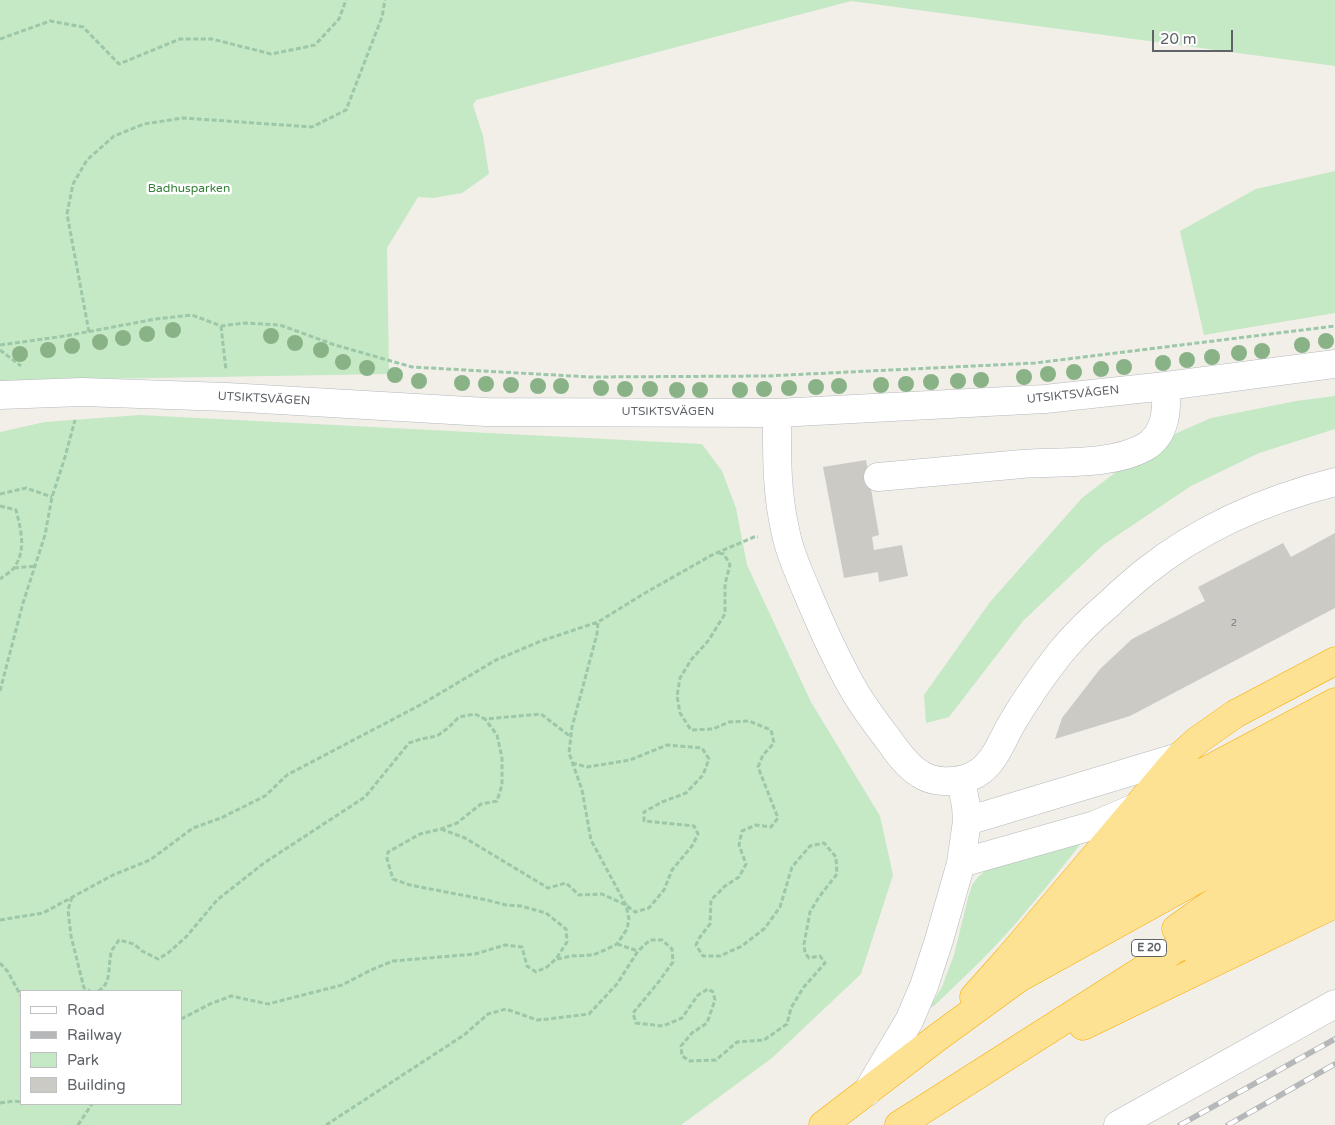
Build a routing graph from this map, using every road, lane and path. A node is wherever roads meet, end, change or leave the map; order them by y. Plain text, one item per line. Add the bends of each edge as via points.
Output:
1 (346, 0) edge
2 (384, 0) edge
3 (0, 40) edge
4 (221, 326) junction
5 (1335, 326) edge
6 (89, 332) junction
7 (0, 345) edge
8 (1335, 364) edge
9 (1166, 386) junction
10 (82, 392) junction
11 (0, 395) edge
12 (227, 397) junction
13 (778, 412) junction
14 (878, 477) dead end
15 (1335, 482) edge
16 (0, 494) edge
17 (52, 498) junction
18 (0, 506) edge
19 (786, 537) junction
20 (717, 552) junction
21 (36, 566) junction
22 (13, 568) junction
23 (0, 579) edge
24 (598, 622) junction
25 (1335, 662) edge
26 (0, 691) edge
27 (1335, 702) edge
28 (485, 719) junction
29 (1335, 728) edge
30 (571, 737) junction
31 (1335, 753) edge
32 (1179, 757) junction
33 (572, 763) junction
34 (1335, 778) edge
35 (960, 780) junction
36 (1335, 803) edge
37 (1135, 808) junction
38 (967, 821) junction
39 (441, 829) junction
40 (1335, 829) edge
41 (1335, 854) edge
42 (1090, 862) junction
43 (961, 863) junction
44 (1335, 880) edge
45 (72, 896) junction
46 (1335, 904) edge
47 (626, 905) junction
48 (1050, 909) junction
49 (0, 920) edge
50 (617, 944) junction
51 (638, 951) junction
52 (556, 959) junction
53 (1008, 959) junction
54 (0, 962) edge
55 (88, 990) edge
56 (102, 990) edge
57 (20, 994) edge
58 (1335, 1004) edge
59 (182, 1018) edge
60 (938, 1037) junction
61 (971, 1080) junction
62 (867, 1092) junction
63 (20, 1102) edge
64 (0, 1103) edge
65 (91, 1105) edge
66 (78, 1125) edge
67 (326, 1125) edge
68 (822, 1125) edge
69 (899, 1125) edge
70 (1118, 1125) edge

1 - 3 path via 339,19 315,45 271,54 212,39 180,39 119,64 83,27 50,21
2 - 6 path via 382,17 346,110 312,127 183,118 144,124 114,136 87,160 73,184 67,214
4 - 5 path via 244,323 280,325 335,346 412,367 590,377 766,376 1036,363
4 - 6 path via 192,315
4 - 12 path
6 - 7 path
8 - 9 street, UTSIKTSVÄGEN
9 - 13 street, UTSIKTSVÄGEN via 1045,399
9 - 14 street via 1165,422 1157,436 1146,446 1122,455 1105,460
10 - 11 street, UTSIKTSVÄGEN
10 - 12 street, UTSIKTSVÄGEN
10 - 17 path
12 - 13 street, UTSIKTSVÄGEN via 486,412
13 - 19 street via 779,498
15 - 35 street via 1302,490 1253,509 1178,549 1146,571 1061,652 1012,722 990,762 982,770
16 - 17 path via 26,488
17 - 21 path
18 - 22 path via 16,510 21,528 22,549
19 - 20 path via 754,537
19 - 35 street via 833,652 868,713 918,773 928,779
20 - 24 path
20 - 51 path via 724,554 730,565 725,584 725,614 680,678 676,696 680,713 691,730 749,721 771,730 774,743 763,755 758,768 778,818 771,827 756,825 742,831 739,845 746,864 739,877 711,900 710,924 696,945 703,956 720,956 742,946 765,928 780,907 792,867 810,846 824,844 836,857 837,874 810,912 804,944 809,958 820,956 825,962 803,988 791,1008 787,1024 776,1033 764,1040 737,1042 716,1060 690,1061 682,1056 681,1046 707,1022 715,1000 714,992 708,989 698,995 682,1018 663,1026 636,1022 633,1013 673,962 672,949 662,940 650,940
21 - 22 path
21 - 26 path
22 - 23 path
24 - 30 path
24 - 45 path via 496,660 422,704 287,775 265,796 193,828 150,860
25 - 32 highway via 1235,714
27 - 37 highway
28 - 30 path via 541,714
28 - 39 path via 497,734 502,758 502,785 497,800 481,804 457,823
28 - 56 path via 475,714 460,717 437,736 409,743 365,797 264,863 217,900 168,953 158,958 134,944 119,940 112,951 107,982
29 - 42 highway
30 - 33 path via 568,753
31 - 48 highway
32 - 37 highway
32 - 38 street
33 - 47 path via 582,790 591,840
33 - 47 path via 587,767 630,760 667,745 702,748 709,759 703,775 686,793 644,812 644,821 694,826 698,834 672,870 664,890 649,908 635,912
34 - 53 highway
35 - 38 street
36 - 60 highway via 1019,978
37 - 42 highway
37 - 43 street via 1095,825
38 - 43 street
39 - 47 path via 465,838 548,888 566,883 579,895 602,894
39 - 52 path via 420,834 388,852 393,879 546,913 566,929 567,942
40 - 61 highway, E 20 via 1212,902
41 - 61 highway, E 20 via 1221,920
42 - 48 highway
43 - 62 street via 924,986 909,1021
44 - 61 highway, E 20
45 - 49 path via 42,913
45 - 55 path via 68,910 71,936 84,988
46 - 61 highway, E 20
47 - 50 path via 627,929
48 - 53 highway
50 - 51 path
50 - 52 path via 593,955
51 - 67 path via 617,984 589,1014 536,1020 506,1009 488,1014 464,1035
52 - 59 path via 536,972 528,966 522,947 505,945 475,954 393,961 342,985 268,1004 231,996
53 - 60 highway
54 - 57 path
58 - 70 street
60 - 62 highway
61 - 69 highway, E 20
62 - 68 highway
63 - 64 path
65 - 66 path

